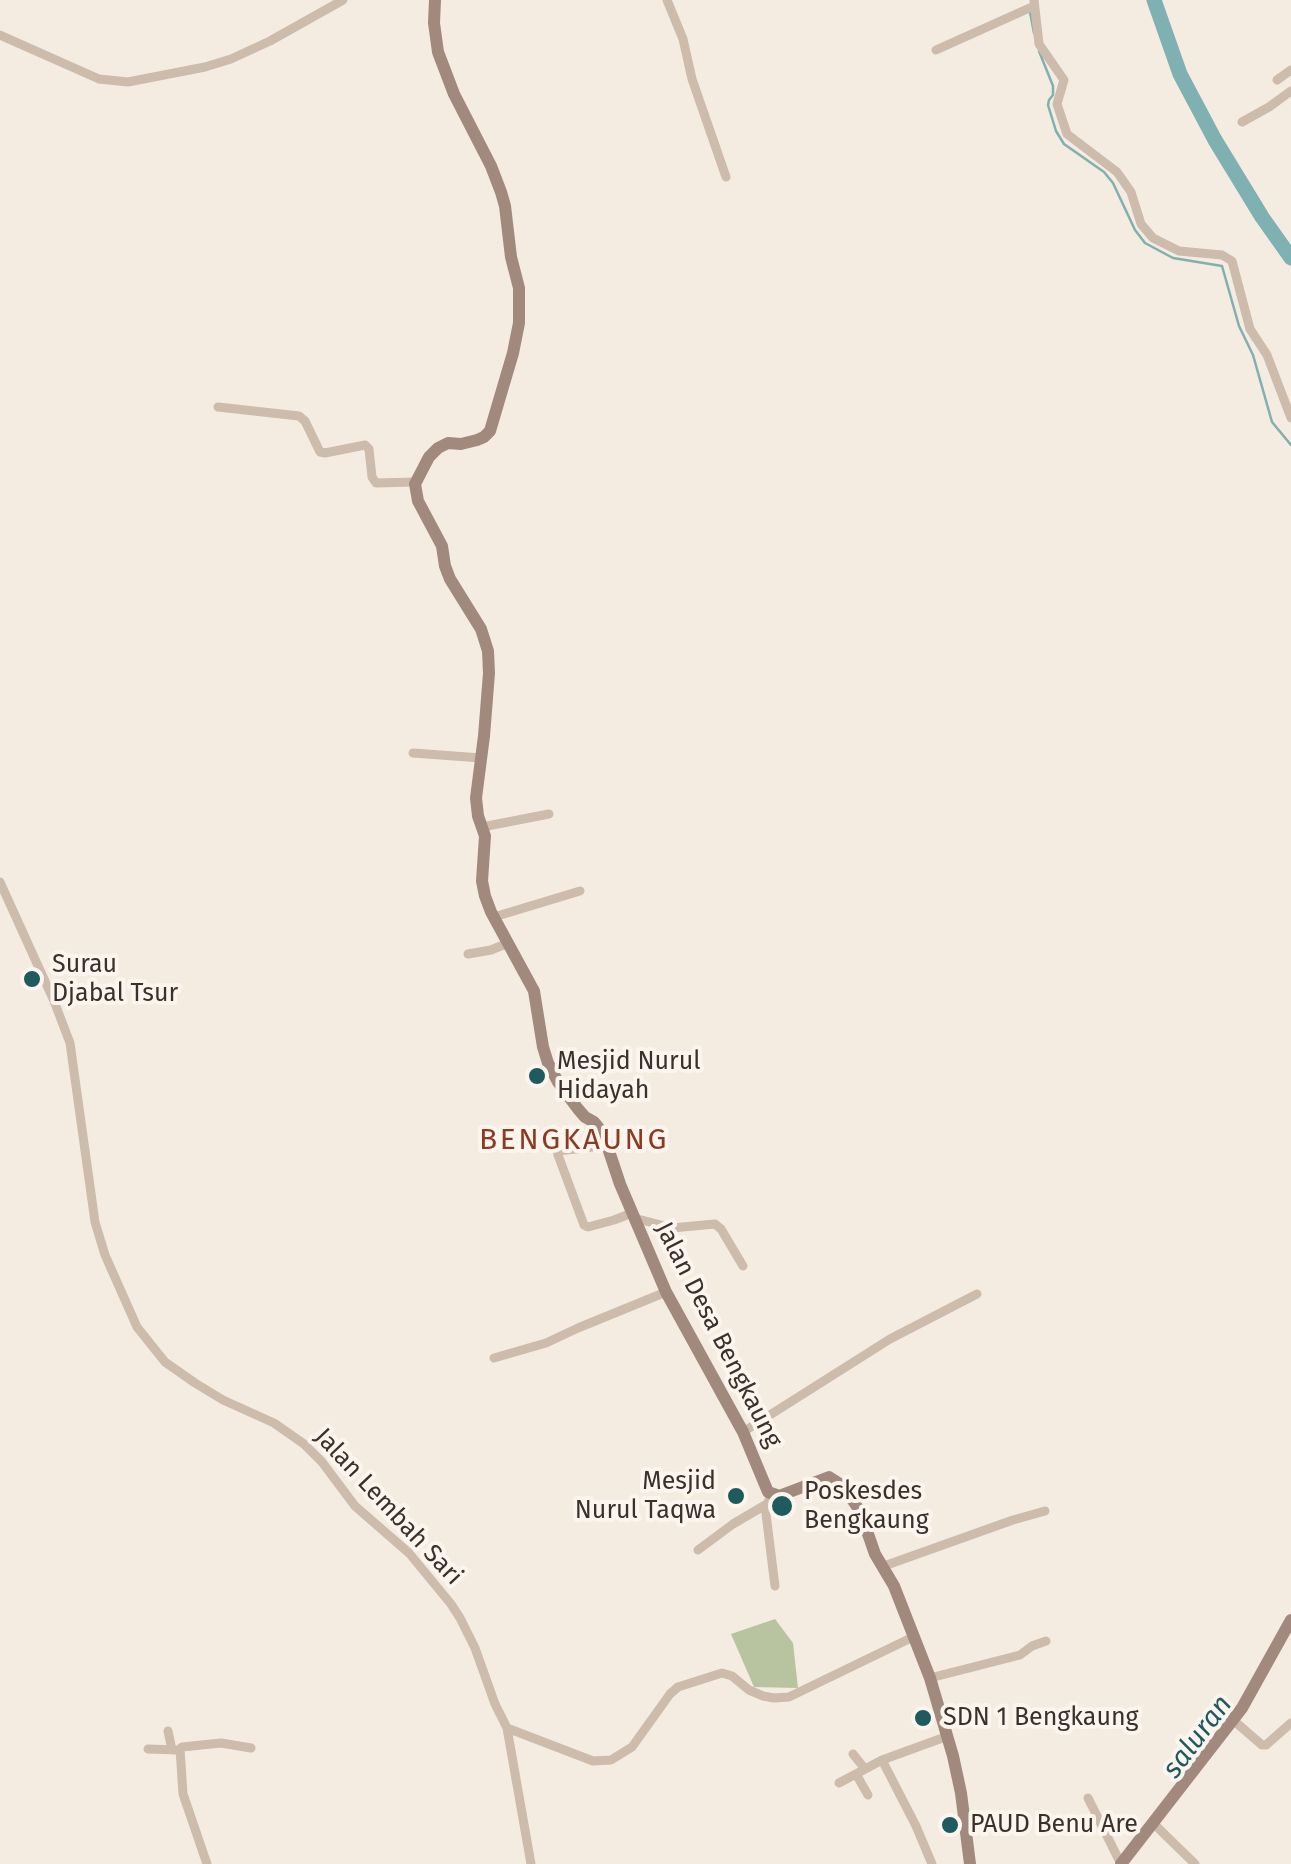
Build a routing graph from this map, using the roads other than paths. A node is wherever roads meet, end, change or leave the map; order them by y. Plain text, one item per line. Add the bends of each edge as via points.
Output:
1 (343, 0) edge
2 (435, 0) edge
3 (668, 0) edge
4 (1031, 5) edge
5 (0, 35) edge
6 (936, 50) dead end
7 (1291, 70) edge
8 (1277, 80) dead end
9 (1291, 91) edge
10 (1242, 122) dead end
11 (726, 176) dead end
12 (218, 407) dead end
13 (1291, 418) edge
14 (415, 482) junction
15 (413, 752) dead end
16 (481, 758) junction
17 (549, 814) dead end
18 (482, 828) junction
19 (0, 882) edge
20 (580, 891) dead end
21 (494, 918) junction
22 (508, 942) junction
23 (468, 954) dead end
24 (607, 1143) junction
25 (633, 1215) junction
26 (742, 1266) dead end
27 (666, 1292) junction
28 (978, 1294) dead end
29 (494, 1358) dead end
30 (743, 1432) junction
31 (770, 1500) junction
32 (1045, 1511) dead end
33 (698, 1550) dead end
34 (884, 1566) junction
35 (776, 1586) dead end
36 (1291, 1620) edge
37 (912, 1637) junction
38 (1046, 1641) dead end
39 (930, 1678) junction
40 (1236, 1722) junction
41 (1291, 1723) edge
42 (508, 1728) junction
43 (168, 1731) dead end
44 (948, 1736) junction
45 (251, 1748) dead end
46 (148, 1750) dead end
47 (176, 1750) junction
48 (853, 1754) dead end
49 (882, 1760) junction
50 (860, 1771) junction
51 (839, 1784) dead end
52 (868, 1795) dead end
53 (1088, 1798) dead end
54 (1156, 1826) junction
55 (207, 1864) edge
56 (532, 1864) edge
57 (932, 1864) edge
58 (970, 1864) edge
59 (1121, 1864) edge
60 (1195, 1864) edge

1 - 5 street via 232,59 128,82 99,79
2 - 14 street via 438,52 505,206 519,322 488,434 438,448
3 - 11 street
4 - 6 street
4 - 13 street via 1040,44 1064,80 1058,104 1067,134 1117,172 1141,224 1159,242 1232,261 1250,330
7 - 8 street
9 - 10 street
12 - 14 street via 301,417 320,452 364,445 374,482
14 - 16 street, Jalan Desa Bengkaung via 450,578 488,651
15 - 16 street
16 - 18 street, Jalan Desa Bengkaung via 476,798
17 - 18 street
18 - 21 street, Jalan Desa Bengkaung via 483,890
19 - 42 street, Jalan Lembah Sari via 70,1043 95,1222 137,1327 165,1362 304,1444 355,1506 409,1553 460,1618
20 - 21 street
21 - 22 street, Jalan Desa Bengkaung
22 - 23 street
22 - 24 street, Jalan Desa Bengkaung via 534,991 553,1073
24 - 25 street, Jalan Desa Bengkaung
24 - 25 street via 560,1146 584,1225
25 - 26 street via 672,1228 715,1224
25 - 27 street, Jalan Desa Bengkaung
27 - 29 street
27 - 30 street, Jalan Desa Bengkaung
28 - 30 street via 890,1338
30 - 31 street, Jalan Desa Bengkaung
31 - 33 street
31 - 34 street via 834,1478 855,1502
31 - 35 street via 766,1522
32 - 34 street
34 - 37 street
36 - 40 street
37 - 39 street
37 - 42 street via 789,1697 763,1696 722,1673 678,1687 632,1747 612,1760 594,1761
38 - 39 street via 1020,1655
39 - 44 street
40 - 41 street via 1262,1745
40 - 54 street
42 - 56 street, Jalan Lembah Sari
43 - 47 street
44 - 49 street
44 - 58 street
45 - 47 street via 221,1743
46 - 47 street
47 - 55 street
48 - 50 street
49 - 50 street
49 - 57 street
50 - 51 street
50 - 52 street
53 - 59 street
54 - 59 street
54 - 60 street

